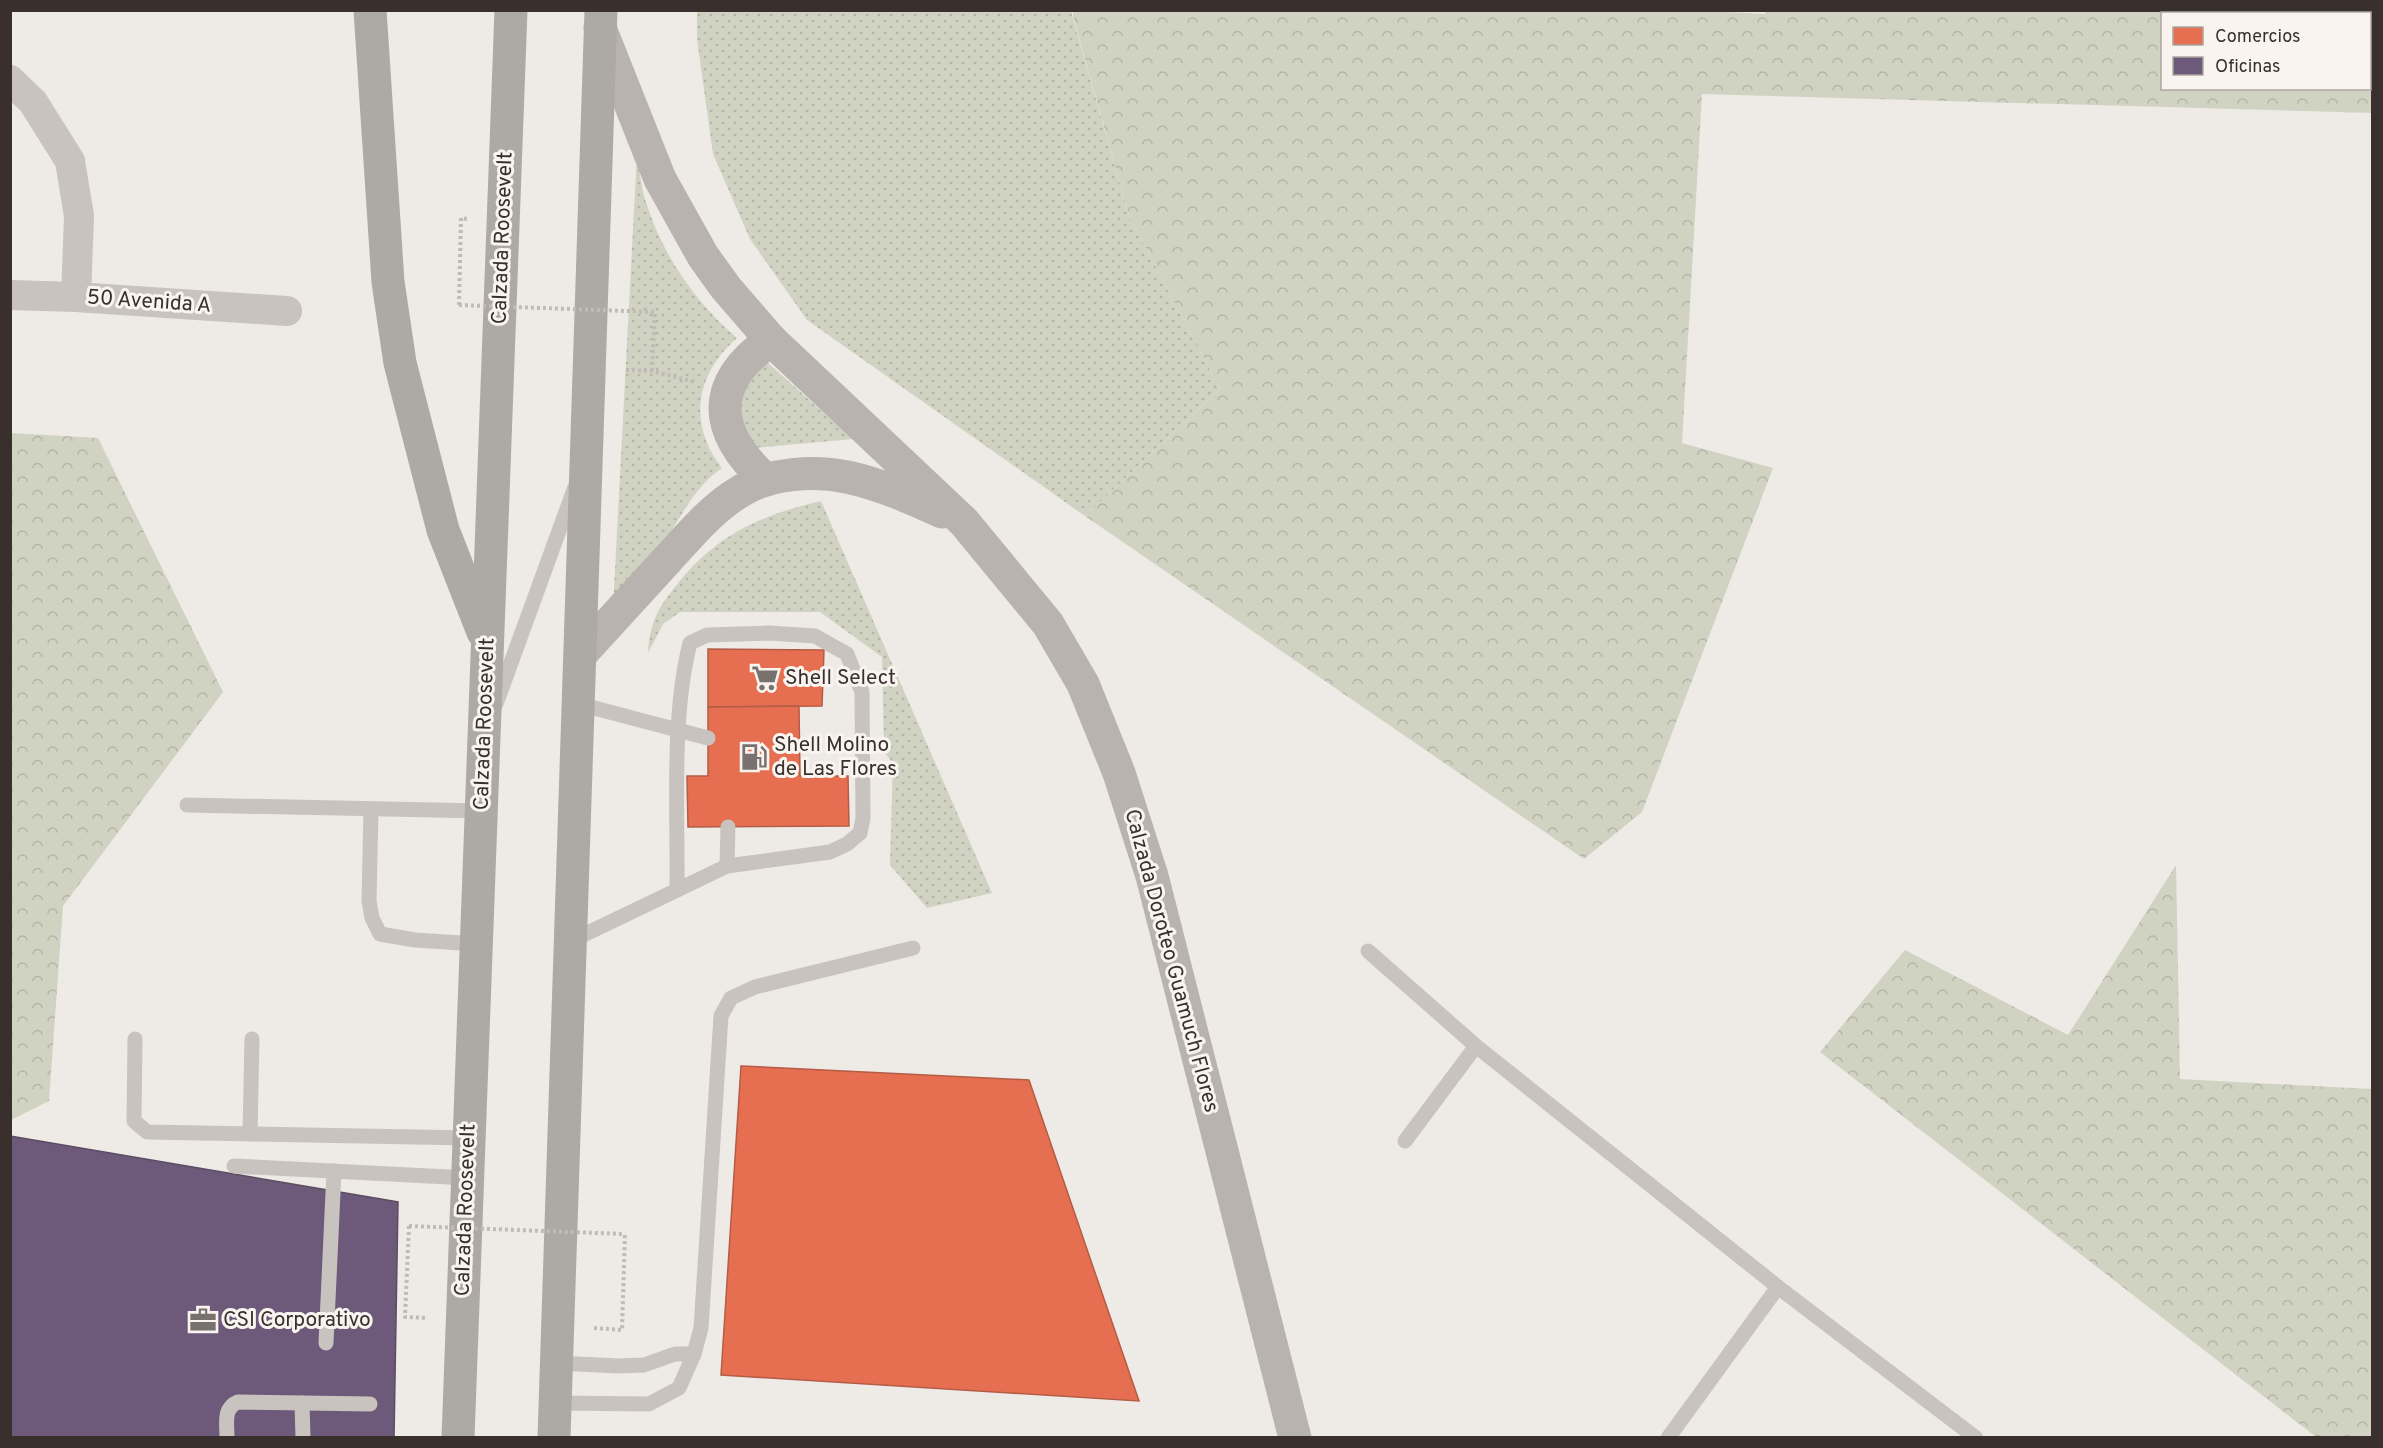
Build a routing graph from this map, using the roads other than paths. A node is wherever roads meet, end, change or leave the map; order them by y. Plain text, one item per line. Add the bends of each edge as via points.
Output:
1 (511, 10) edge
2 (367, 13) edge
3 (601, 19) edge
4 (10, 80) edge
5 (10, 295) edge
6 (76, 297) junction
7 (287, 311) dead end
8 (771, 340) junction
9 (587, 453) junction
10 (766, 480) junction
11 (964, 522) junction
12 (488, 645) junction
13 (581, 654) junction
14 (579, 704) junction
15 (678, 731) junction
16 (485, 735) junction
17 (708, 738) dead end
18 (187, 805) dead end
19 (371, 809) junction
20 (482, 811) junction
21 (728, 827) dead end
22 (728, 866) junction
23 (678, 890) junction
24 (571, 941) junction
25 (477, 944) junction
26 (913, 948) dead end
27 (1368, 951) dead end
28 (135, 1039) dead end
29 (252, 1039) dead end
30 (1476, 1046) junction
31 (250, 1134) junction
32 (469, 1138) junction
33 (1406, 1141) dead end
34 (234, 1166) dead end
35 (334, 1172) junction
36 (468, 1178) junction
37 (1778, 1287) junction
38 (326, 1343) dead end
39 (694, 1354) junction
40 (557, 1362) junction
41 (302, 1403) junction
42 (555, 1403) junction
43 (370, 1404) dead end
44 (227, 1437) edge
45 (303, 1437) edge
46 (458, 1437) edge
47 (554, 1437) edge
48 (1295, 1437) edge
49 (1668, 1437) edge
50 (1976, 1437) edge

1 - 12 highway, Calzada Roosevelt
2 - 12 highway via 388,282 400,363 443,530
3 - 8 main road, Calzada Doroteo Guamuch Flores via 641,135 684,225 726,288
3 - 9 highway
4 - 6 street via 33,102 70,161 79,216
5 - 6 street, 50 Avenida A
6 - 7 street, 50 Avenida A
8 - 10 main road via 738,369 728,390 725,415 731,439
8 - 11 main road, Calzada Doroteo Guamuch Flores
9 - 13 highway
9 - 16 lane
10 - 11 main road, Calzada Doroteo Guamuch Flores via 792,475 845,476 901,494
10 - 13 main road, Calzada Doroteo Guamuch Flores via 742,490 690,535
11 - 48 main road, Calzada Doroteo Guamuch Flores via 1048,624 1083,684 1119,773 1152,876
12 - 16 highway, Calzada Roosevelt
13 - 14 highway
14 - 15 lane
14 - 24 highway
15 - 17 lane
15 - 22 lane via 690,643 707,635 815,636 847,654 862,692 860,833 831,852
15 - 23 lane
16 - 20 highway, Calzada Roosevelt
18 - 19 lane
19 - 20 lane
19 - 25 lane via 369,901 380,934
20 - 25 highway, Calzada Roosevelt
21 - 22 lane
22 - 23 lane
23 - 24 lane
24 - 40 highway
25 - 32 highway, Calzada Roosevelt
26 - 39 lane via 755,987 731,998 721,1016 701,1328
27 - 30 lane
28 - 31 lane via 134,1121 147,1132
29 - 31 lane
30 - 33 lane
30 - 37 lane
31 - 32 lane
32 - 36 highway, Calzada Roosevelt
34 - 35 lane
35 - 36 lane
35 - 38 lane
36 - 46 highway, Calzada Roosevelt
37 - 49 lane
37 - 50 lane
39 - 40 lane via 675,1354 644,1365
39 - 42 lane via 679,1388 649,1404
40 - 42 highway
41 - 43 lane
41 - 44 lane via 231,1405 226,1412
41 - 45 lane
42 - 47 highway

